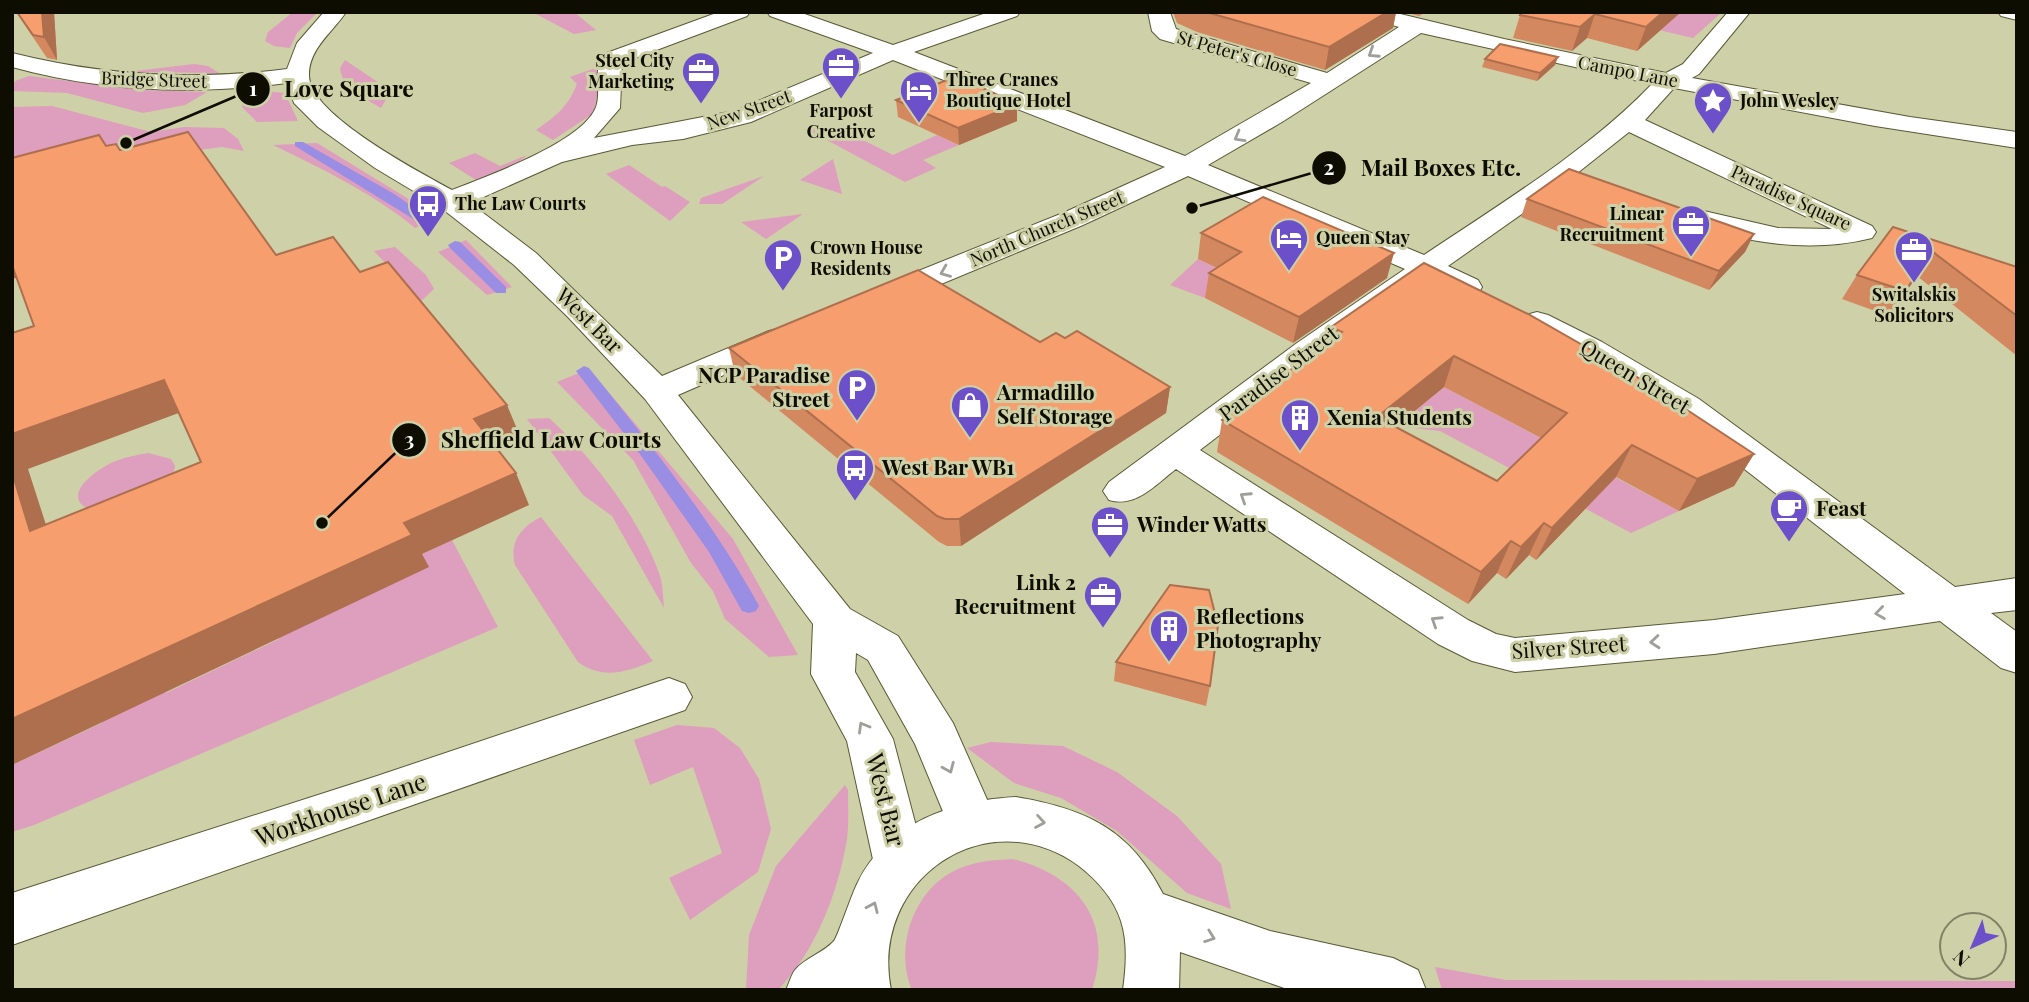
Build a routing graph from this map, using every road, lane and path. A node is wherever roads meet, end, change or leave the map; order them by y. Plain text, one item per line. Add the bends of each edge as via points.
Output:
1 (336, 12) edge
2 (740, 12) edge
3 (777, 12) edge
4 (1159, 12) edge
5 (1366, 12) edge
6 (1740, 12) edge
7 (2008, 12) edge
8 (1003, 14) edge
9 (2017, 14) edge
10 (1416, 26) junction
11 (896, 51) junction
12 (12, 60) edge
13 (297, 75) junction
14 (1669, 80) junction
15 (1330, 81) junction
16 (1627, 121) junction
17 (2017, 139) edge
18 (554, 156) junction
19 (1187, 166) junction
20 (450, 201) junction
21 (1668, 211) edge
22 (1426, 267) junction
23 (857, 307) edge
24 (807, 327) edge
25 (657, 391) junction
26 (1177, 452) junction
27 (1122, 491) dead end
28 (2017, 594) edge
29 (1948, 603) junction
30 (835, 621) junction
31 (2017, 656) edge
32 (669, 697) dead end
33 (972, 822) junction
34 (900, 864) junction
35 (1146, 914) junction
36 (12, 919) edge
37 (861, 973) edge
38 (814, 990) edge
39 (1152, 990) edge
40 (1398, 990) edge

1 - 13 street via 308,43
2 - 18 street via 612,59 608,108
3 - 11 street, Queen Street
4 - 15 street, St Peter's Close via 1168,34
5 - 10 street, Campo Lane
6 - 14 street, Paradise Street via 1691,69
7 - 9 street
8 - 11 street, New Street
10 - 14 street, Campo Lane
10 -> 15 street, North Church Street
11 - 18 street, New Street via 742,117
11 - 19 street, Queen Street
12 - 13 street, Bridge Street via 72,75 149,83
13 - 20 street, West Bar via 303,98 333,127
14 - 16 street, Paradise Street
14 - 17 street, Campo Lane via 1913,126
15 -> 19 street, North Church Street
16 - 21 street, Paradise Square via 1875,237 1786,239
16 - 22 street, Paradise Street via 1572,177
18 - 20 street
19 - 22 street, Queen Street
19 -> 23 street, North Church Street
20 - 25 street, West Bar via 525,259
22 - 26 street, Paradise Street
22 - 29 street, Queen Street via 1590,349 1687,407
24 - 25 street
25 - 30 street, West Bar
26 - 27 street, Paradise Street
29 -> 26 street, Silver Street via 1714,637 1515,655 1487,649 1453,632
28 - 29 street, Silver Street
29 - 31 street, Queen Street
30 -> 33 street, West Bar via 883,648 936,737
34 -> 30 street, West Bar via 870,739 833,674
32 - 36 street, Workhouse Lane
33 - 34 street, West Bar via 934,837
33 -> 35 street, West Bar via 1012,817 1055,825 1088,842 1118,866
37 -> 34 street, West Bar via 868,915 881,887
35 - 39 street, West Bar via 1153,942
35 -> 40 street via 1270,958
37 - 38 street

